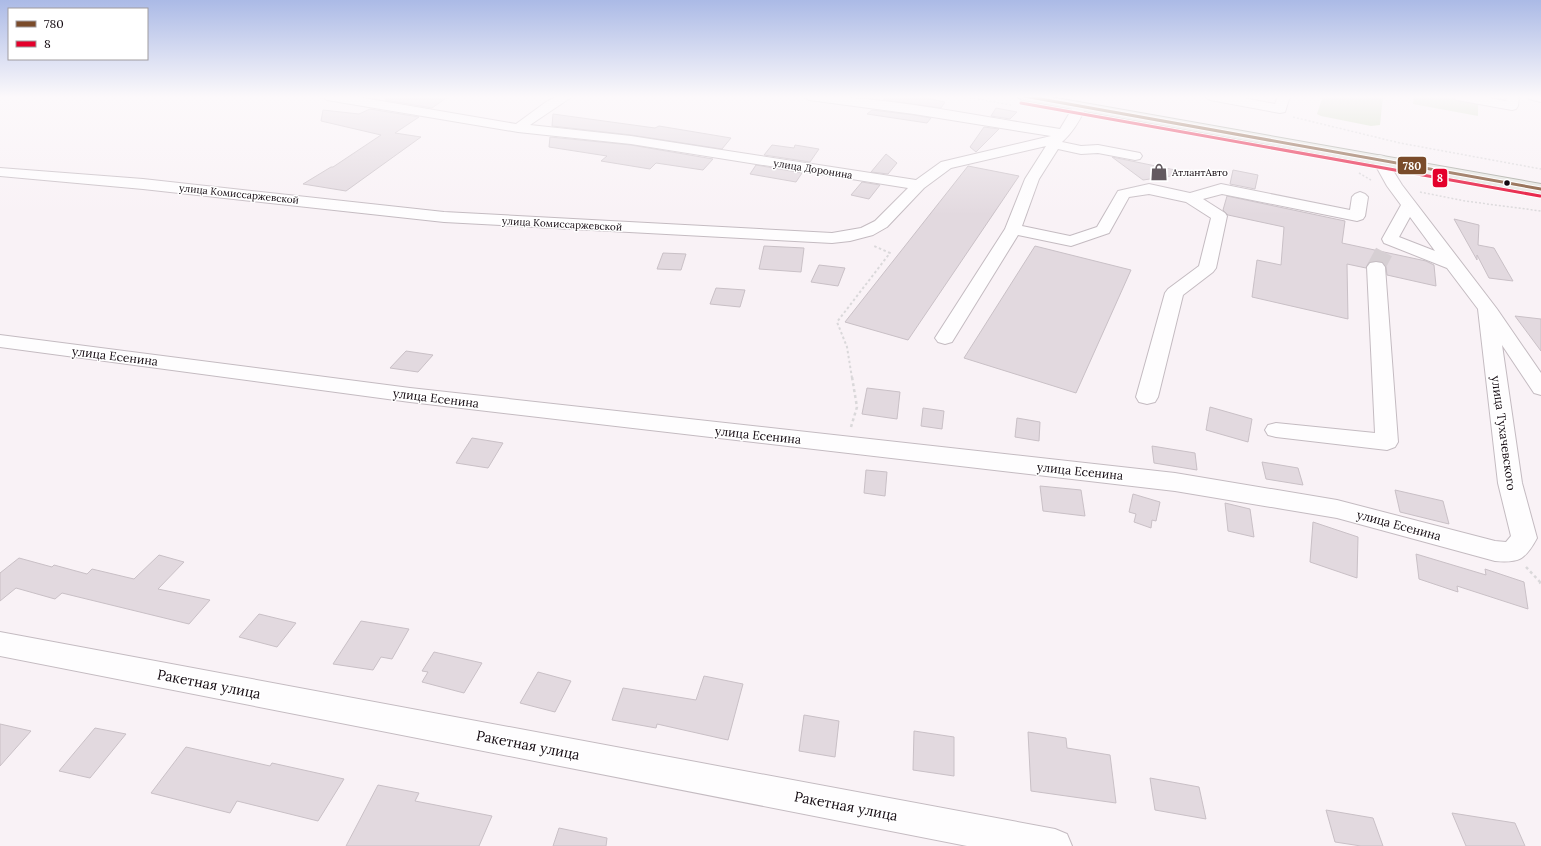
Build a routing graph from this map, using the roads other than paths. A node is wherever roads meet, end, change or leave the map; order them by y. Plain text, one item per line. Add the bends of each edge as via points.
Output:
1 (588, 135) edge
2 (1041, 135) edge
3 (1061, 135) edge
4 (1241, 135) edge
5 (1058, 139) junction
6 (1135, 156) dead end
7 (1379, 160) junction
8 (0, 172) edge
9 (919, 185) junction
10 (1541, 189) edge
11 (1360, 197) dead end
12 (1191, 198) junction
13 (1409, 205) junction
14 (1013, 229) junction
15 (1383, 253) junction
16 (1453, 264) junction
17 (1487, 309) junction
18 (945, 338) dead end
19 (0, 341) edge
20 (1541, 388) edge
21 (1147, 397) dead end
22 (1276, 430) dead end
23 (1512, 552) joint
24 (0, 644) edge
25 (1055, 846) edge

1 - 9 street, улица Доронина
2 - 5 street
3 - 5 street
4 - 7 main road
5 - 6 street via 1081,150 1098,149
5 - 9 street, улица Комиссаржевской via 946,166
5 - 14 street via 1032,179
7 - 10 main road
7 - 13 street, улица Тухачевского
8 - 9 street, улица Комиссаржевской via 143,184 444,217 832,238 867,232 881,224
11 - 12 street via 1357,216 1221,189
12 - 14 street via 1149,190 1123,194 1103,230 1071,241
12 - 21 street via 1219,216 1207,268 1174,293
13 - 15 street
13 - 16 street, улица Тухачевского
14 - 18 street
15 - 16 street
15 - 22 street via 1388,442
16 - 17 street, улица Тухачевского
17 - 20 street, улица Тухачевского
17 - 23 street, улица Тухачевского via 1510,484 1524,538
19 - 23 street, улица Есенина via 410,395 1183,483 1337,509 1495,551
24 - 25 street, Ракетная улица

